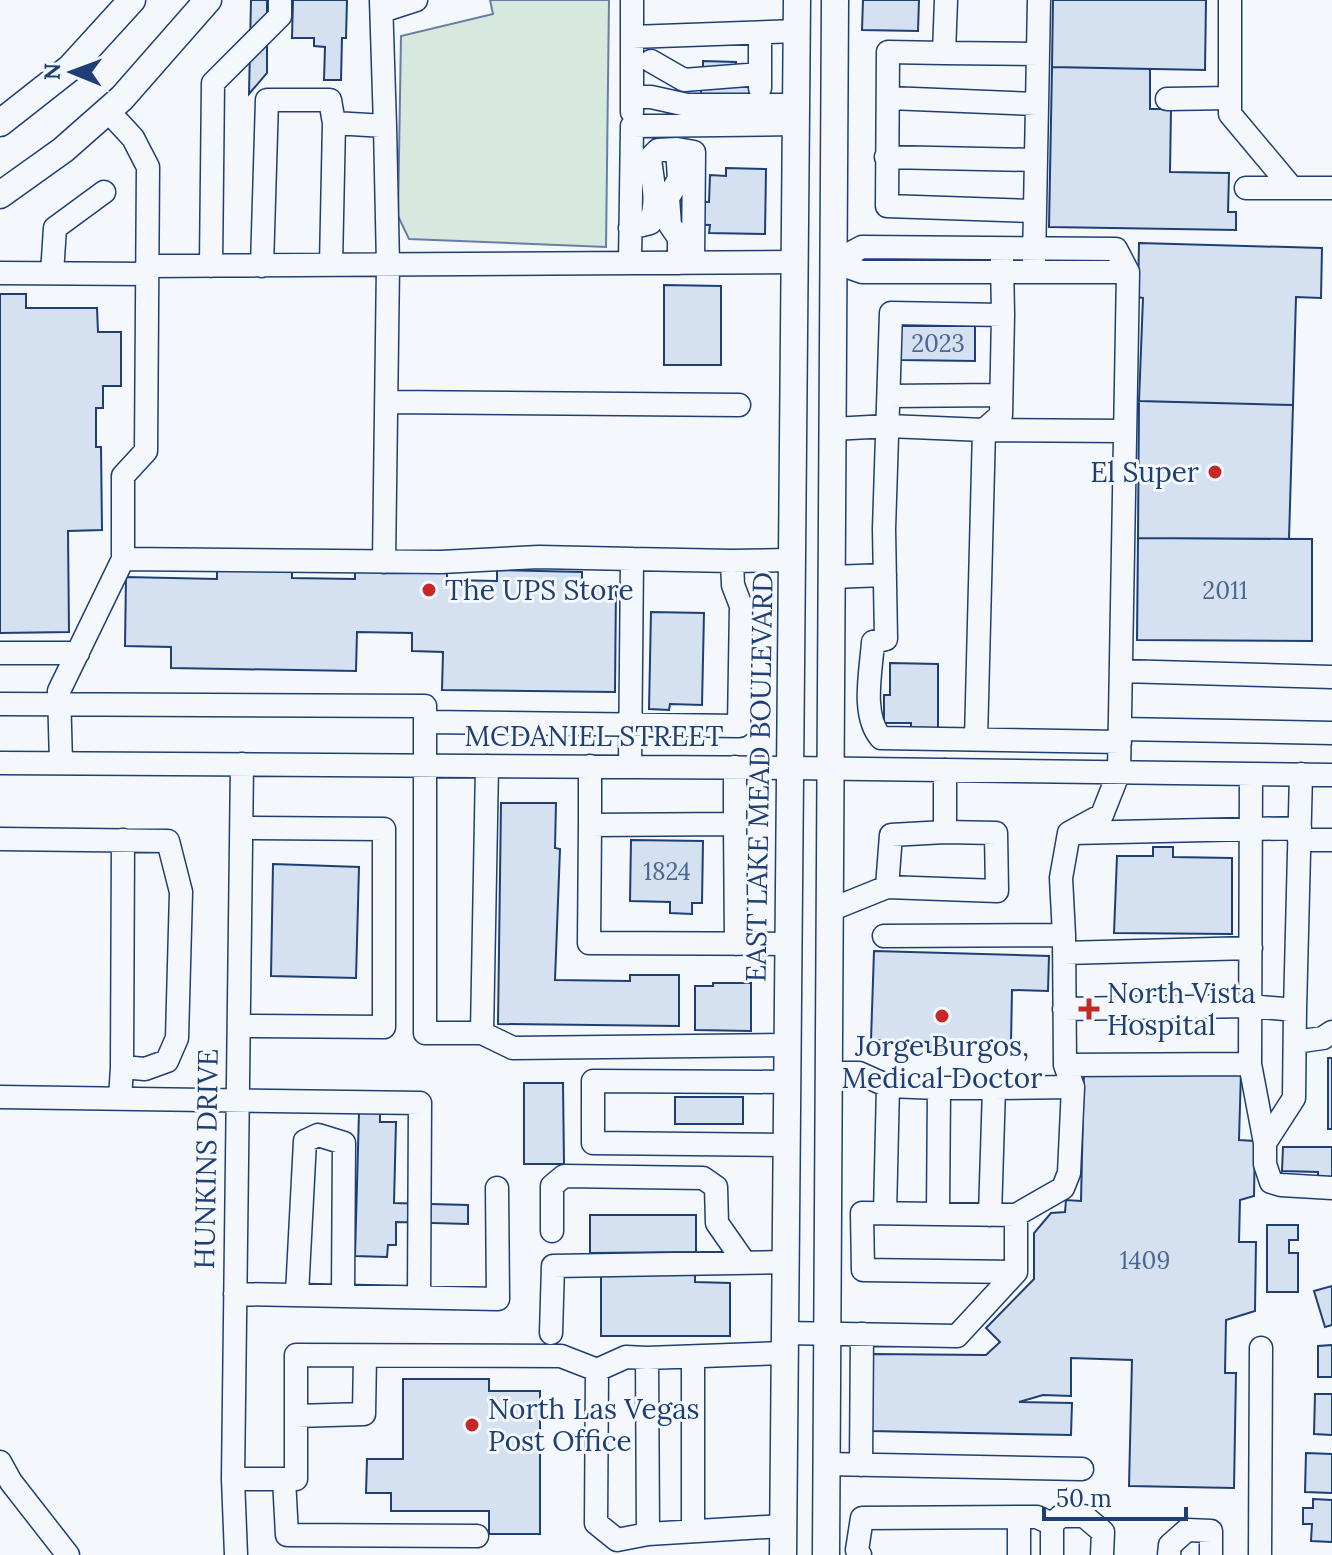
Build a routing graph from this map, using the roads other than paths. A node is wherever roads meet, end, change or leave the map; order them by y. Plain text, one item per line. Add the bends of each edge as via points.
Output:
1 (132, 0) edge
2 (208, 0) edge
3 (280, 0) edge
4 (416, 0) edge
5 (632, 0) edge
6 (797, 0) edge
7 (835, 0) edge
8 (946, 0) edge
9 (1039, 0) edge
10 (1230, 0) edge
11 (382, 5) edge
12 (797, 31) junction
13 (760, 33) junction
14 (641, 36) junction
15 (944, 53) junction
16 (1038, 54) junction
17 (651, 61) junction
18 (760, 74) junction
19 (642, 97) junction
20 (889, 98) junction
21 (1230, 98) junction
22 (1167, 99) dead end
23 (1037, 104) junction
24 (108, 111) junction
25 (797, 114) junction
26 (760, 115) junction
27 (0, 123) edge
28 (334, 123) junction
29 (385, 126) junction
30 (632, 126) junction
31 (685, 150) junction
32 (886, 157) junction
33 (1036, 160) junction
34 (1246, 188) dead end
35 (1292, 188) junction
36 (1332, 188) edge
37 (104, 192) dead end
38 (0, 195) edge
39 (1034, 211) junction
40 (630, 228) junction
41 (1002, 260) junction
42 (1034, 261) junction
43 (796, 262) junction
44 (834, 262) junction
45 (630, 263) junction
46 (686, 263) junction
47 (331, 265) junction
48 (388, 265) junction
49 (211, 266) junction
50 (262, 266) junction
51 (147, 270) junction
52 (0, 273) edge
53 (52, 273) junction
54 (1003, 315) junction
55 (1001, 395) junction
56 (889, 396) junction
57 (387, 402) junction
58 (739, 405) dead end
59 (888, 426) junction
60 (833, 429) junction
61 (984, 430) junction
62 (1125, 431) junction
63 (123, 559) junction
64 (632, 559) junction
65 (793, 560) junction
66 (732, 561) junction
67 (384, 562) junction
68 (885, 575) junction
69 (832, 577) junction
70 (0, 653) edge
71 (78, 653) junction
72 (1121, 671) junction
73 (1332, 677) edge
74 (59, 703) junction
75 (0, 704) edge
76 (426, 722) junction
77 (631, 724) junction
78 (1332, 733) edge
79 (1120, 735) junction
80 (976, 739) junction
81 (0, 763) edge
82 (61, 763) junction
83 (242, 764) junction
84 (426, 765) junction
85 (487, 766) junction
86 (590, 766) junction
87 (630, 767) junction
88 (735, 767) junction
89 (791, 768) junction
90 (832, 768) junction
91 (945, 770) junction
92 (1119, 772) junction
93 (1251, 774) junction
94 (1301, 774) junction
95 (1332, 775) edge
96 (735, 824) junction
97 (590, 825) junction
98 (242, 828) junction
99 (1251, 828) junction
100 (945, 832) junction
101 (1069, 833) junction
102 (1300, 834) junction
103 (0, 839) edge
104 (123, 840) junction
105 (1332, 840) edge
106 (887, 887) junction
107 (830, 910) junction
108 (884, 936) dead end
109 (736, 944) junction
110 (790, 944) junction
111 (1064, 944) junction
112 (1251, 948) junction
113 (1250, 1006) junction
114 (1064, 1009) junction
115 (1295, 1010) junction
116 (239, 1026) junction
117 (1332, 1032) edge
118 (482, 1033) junction
119 (1295, 1042) junction
120 (788, 1045) junction
121 (1250, 1064) junction
122 (1065, 1065) junction
123 (122, 1067) junction
124 (829, 1073) junction
125 (617, 1081) junction
126 (788, 1082) junction
127 (888, 1086) junction
128 (1073, 1087) junction
129 (939, 1088) junction
130 (994, 1088) junction
131 (0, 1097) edge
132 (120, 1099) junction
133 (236, 1101) junction
134 (1265, 1143) junction
135 (755, 1145) junction
136 (787, 1145) junction
137 (497, 1188) dead end
138 (1332, 1188) edge
139 (828, 1212) junction
140 (862, 1213) junction
141 (885, 1213) junction
142 (938, 1214) junction
143 (990, 1215) junction
144 (1016, 1215) junction
145 (552, 1231) dead end
146 (786, 1262) junction
147 (745, 1263) junction
148 (1016, 1272) junction
149 (235, 1294) junction
150 (297, 1294) junction
151 (343, 1295) junction
152 (419, 1297) junction
153 (551, 1333) dead end
154 (827, 1334) junction
155 (862, 1334) junction
156 (785, 1343) junction
157 (1261, 1348) dead end
158 (365, 1356) junction
159 (647, 1358) junction
160 (693, 1358) junction
161 (597, 1370) junction
162 (296, 1416) junction
163 (0, 1462) edge
164 (826, 1464) junction
165 (861, 1465) junction
166 (1082, 1469) dead end
167 (233, 1479) junction
168 (284, 1479) junction
169 (1019, 1517) junction
170 (1052, 1524) junction
171 (782, 1526) junction
172 (693, 1531) junction
173 (648, 1534) junction
174 (477, 1536) dead end
175 (68, 1555) edge
176 (236, 1555) edge
177 (783, 1555) edge
178 (826, 1555) edge
179 (860, 1555) edge
180 (1019, 1555) edge
181 (1052, 1555) edge
182 (1102, 1555) edge
183 (1169, 1555) edge
184 (1211, 1555) edge
185 (1260, 1555) edge

1 - 27 main road via 70,68
2 - 24 main road
3 - 49 street via 280,16 213,83
4 - 11 street
5 - 14 street
6 - 12 main road, EAST LAKE MEAD BOULEVARD
7 - 44 main road
8 - 15 street
9 - 16 street
10 - 21 street
11 - 29 street
12 - 13 street
12 - 25 main road, EAST LAKE MEAD BOULEVARD
13 - 14 street
13 - 18 street
14 - 17 street
14 - 19 street
15 - 16 street
15 - 20 street via 888,52
16 - 23 street
17 - 18 street via 684,80
17 - 19 street
18 - 26 street
19 - 26 street
19 - 30 street
20 - 23 street
20 - 32 street
21 - 22 street
21 - 35 street via 1230,114
23 - 33 street
24 - 38 main road
24 - 51 street via 133,138 148,167
25 - 26 street
25 - 43 main road, EAST LAKE MEAD BOULEVARD
26 - 30 street
28 - 29 street
28 - 47 street
28 - 50 street via 330,100 267,100
29 - 48 street
30 - 40 street
31 - 40 street via 658,150 650,158 655,212 650,223
31 - 46 street via 693,239
31 - 46 street via 679,179 668,198 670,225
32 - 33 street
32 - 39 street via 887,206
33 - 39 street
34 - 35 street
35 - 36 street
37 - 53 street via 55,228
39 - 42 street
40 - 45 street
41 - 42 street
41 - 44 street via 862,272
41 - 54 street
42 - 62 street via 1116,249 1128,272
43 - 44 main road
43 - 46 street
43 - 65 main road, EAST LAKE MEAD BOULEVARD
44 - 60 main road
45 - 46 street
45 - 48 street
47 - 48 street
47 - 50 street
48 - 57 street
49 - 50 street
49 - 51 street
51 - 53 street
51 - 63 street via 146,451 123,476
52 - 53 street
54 - 55 street
54 - 56 street via 891,313
55 - 56 street
55 - 61 street via 1001,415
56 - 59 street
57 - 58 street
57 - 67 street
59 - 60 street
59 - 61 street
59 - 68 street
60 - 69 main road
61 - 62 street
61 - 80 street
62 - 72 street
63 - 67 street
63 - 71 street
64 - 66 street
64 - 67 street
64 - 77 street
65 - 66 street
65 - 89 main road, EAST LAKE MEAD BOULEVARD
66 - 77 street via 741,606 739,726
68 - 69 street
68 - 80 street via 886,639 873,642 873,729 881,738
69 - 90 main road
70 - 71 street
71 - 74 street via 59,691
72 - 73 street
72 - 79 street
74 - 75 street
74 - 76 street via 425,706
74 - 82 street
76 - 77 street
76 - 84 street
77 - 87 street
78 - 79 street
79 - 80 street
79 - 92 street
81 - 82 street, MCDANIEL STREET
82 - 83 street, MCDANIEL STREET
83 - 84 street, MCDANIEL STREET
83 - 98 street, HUNKINS DRIVE
84 - 85 street, MCDANIEL STREET
84 - 118 street via 425,1033
85 - 86 street, MCDANIEL STREET
85 - 118 street
86 - 87 street, MCDANIEL STREET
86 - 97 street
87 - 88 street, MCDANIEL STREET
88 - 89 street, MCDANIEL STREET
88 - 96 street
89 - 90 street, MCDANIEL STREET
89 - 110 main road, EAST LAKE MEAD BOULEVARD
90 - 91 street, MCDANIEL STREET
90 - 107 main road
91 - 92 street, MCDANIEL STREET
91 - 100 street
92 - 93 street, MCDANIEL STREET
92 - 101 street via 1102,815
93 - 94 street, MCDANIEL STREET
93 - 99 street
94 - 95 street, MCDANIEL STREET
94 - 102 street
96 - 97 street
96 - 109 street
97 - 109 street via 589,943
98 - 116 street, HUNKINS DRIVE
98 - 116 street via 384,829 384,1027
99 - 101 street
99 - 102 street
99 - 112 street
100 - 106 street via 891,835
100 - 106 street via 996,833 997,891
101 - 111 street via 1061,878
102 - 105 street
102 - 115 street
103 - 104 street
104 - 123 street
104 - 123 street via 168,841 181,892 177,1038 167,1061 145,1069
106 - 107 street
107 - 124 main road
108 - 111 street
109 - 110 street
110 - 120 main road, EAST LAKE MEAD BOULEVARD
111 - 112 street
111 - 114 street
112 - 113 street
113 - 114 street
113 - 115 street
113 - 121 street
114 - 122 street
115 - 119 street
116 - 133 street, HUNKINS DRIVE
117 - 119 street
118 - 120 street via 513,1048
119 - 134 street via 1294,1098
120 - 126 main road, EAST LAKE MEAD BOULEVARD
121 - 122 street
121 - 134 street
122 - 128 street
123 - 132 street
124 - 127 street via 859,1073
124 - 136 main road
124 - 139 main road
125 - 126 street
125 - 135 street via 602,1103 601,1124 611,1134 745,1134
125 - 135 street via 593,1081 593,1143
126 - 136 main road, EAST LAKE MEAD BOULEVARD
127 - 129 street
127 - 141 street
128 - 130 street
128 - 144 street via 1069,1173 1063,1188
129 - 130 street
129 - 142 street
130 - 143 street
131 - 132 street
132 - 133 street
133 - 149 street, HUNKINS DRIVE
133 - 152 street via 420,1103
134 - 138 street via 1271,1182
135 - 136 street
136 - 146 main road, EAST LAKE MEAD BOULEVARD
137 - 152 street via 498,1299
139 - 140 street
139 - 154 main road
140 - 141 street
140 - 148 street via 863,1270
141 - 142 street
142 - 143 street
143 - 144 street
144 - 148 street
145 - 147 street via 552,1186 564,1176 703,1178 716,1187 717,1223
146 - 147 street
146 - 156 main road, EAST LAKE MEAD BOULEVARD
147 - 153 street via 553,1266
148 - 155 street via 957,1336
149 - 150 street
149 - 167 street, HUNKINS DRIVE
150 - 151 street
150 - 151 street via 305,1141 318,1135 344,1143
151 - 152 street
154 - 155 street
154 - 156 street
154 - 164 main road
155 - 165 street
156 - 160 street
156 - 171 main road, EAST LAKE MEAD BOULEVARD
157 - 185 street
158 - 161 street via 561,1356
158 - 162 street via 364,1414
158 - 162 street via 296,1355
159 - 160 street
159 - 161 street via 626,1357
159 - 173 street
160 - 172 street
161 - 173 street via 596,1523 617,1540
162 - 168 street via 296,1479
163 - 175 street
164 - 165 street
164 - 178 main road
165 - 166 street
167 - 168 street
167 - 176 street, HUNKINS DRIVE
168 - 174 street via 287,1535
169 - 170 street
169 - 179 street via 862,1518
169 - 180 street
170 - 181 street
170 - 182 street via 1061,1516 1084,1516 1103,1532
171 - 172 street
171 - 177 main road, EAST LAKE MEAD BOULEVARD
172 - 173 street
183 - 184 street via 1170,1545 1187,1530 1211,1531

